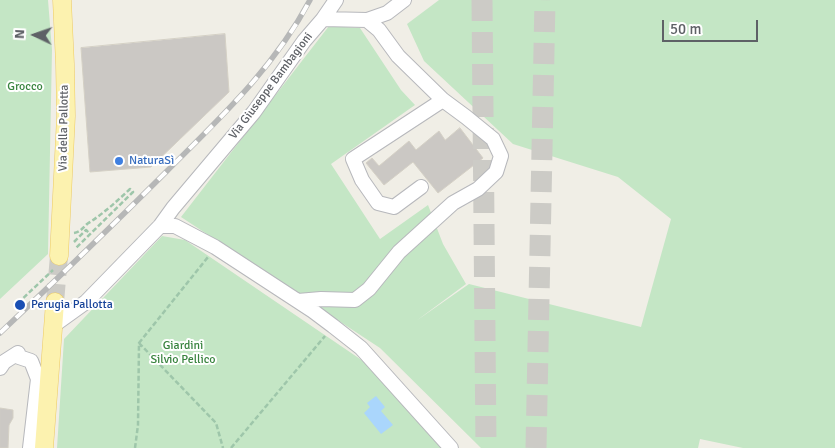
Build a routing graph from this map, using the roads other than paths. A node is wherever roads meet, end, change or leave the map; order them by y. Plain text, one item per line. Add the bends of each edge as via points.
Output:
1 (62, 0) edge
2 (336, 0) edge
3 (404, 0) edge
4 (323, 19) junction
5 (367, 20) junction
6 (443, 100) junction
7 (421, 187) dead end
8 (160, 226) junction
9 (61, 259) tunnel mouth
10 (55, 302) tunnel mouth
11 (298, 302) junction
12 (54, 325) junction
13 (0, 368) edge
14 (30, 448) edge
15 (44, 448) edge
16 (451, 448) edge

1 - 9 main road, Via della Pallotta via 66,116
2 - 4 street, Via Giuseppe Bambagioni
3 - 5 street via 387,13
4 - 5 street
4 - 8 street, Via Giuseppe Bambagioni via 254,112
5 - 6 street
6 - 7 street via 353,159 362,180 378,203 394,207
6 - 11 street via 493,139 501,156 496,172 478,189 453,203 399,252 369,289 355,300
8 - 11 street via 175,226 215,247
8 - 12 street, Via Giuseppe Bambagioni via 86,302
10 - 12 main road
11 - 16 street via 361,348
12 - 15 main road
13 - 14 street via 18,353 19,357 31,361 38,379

